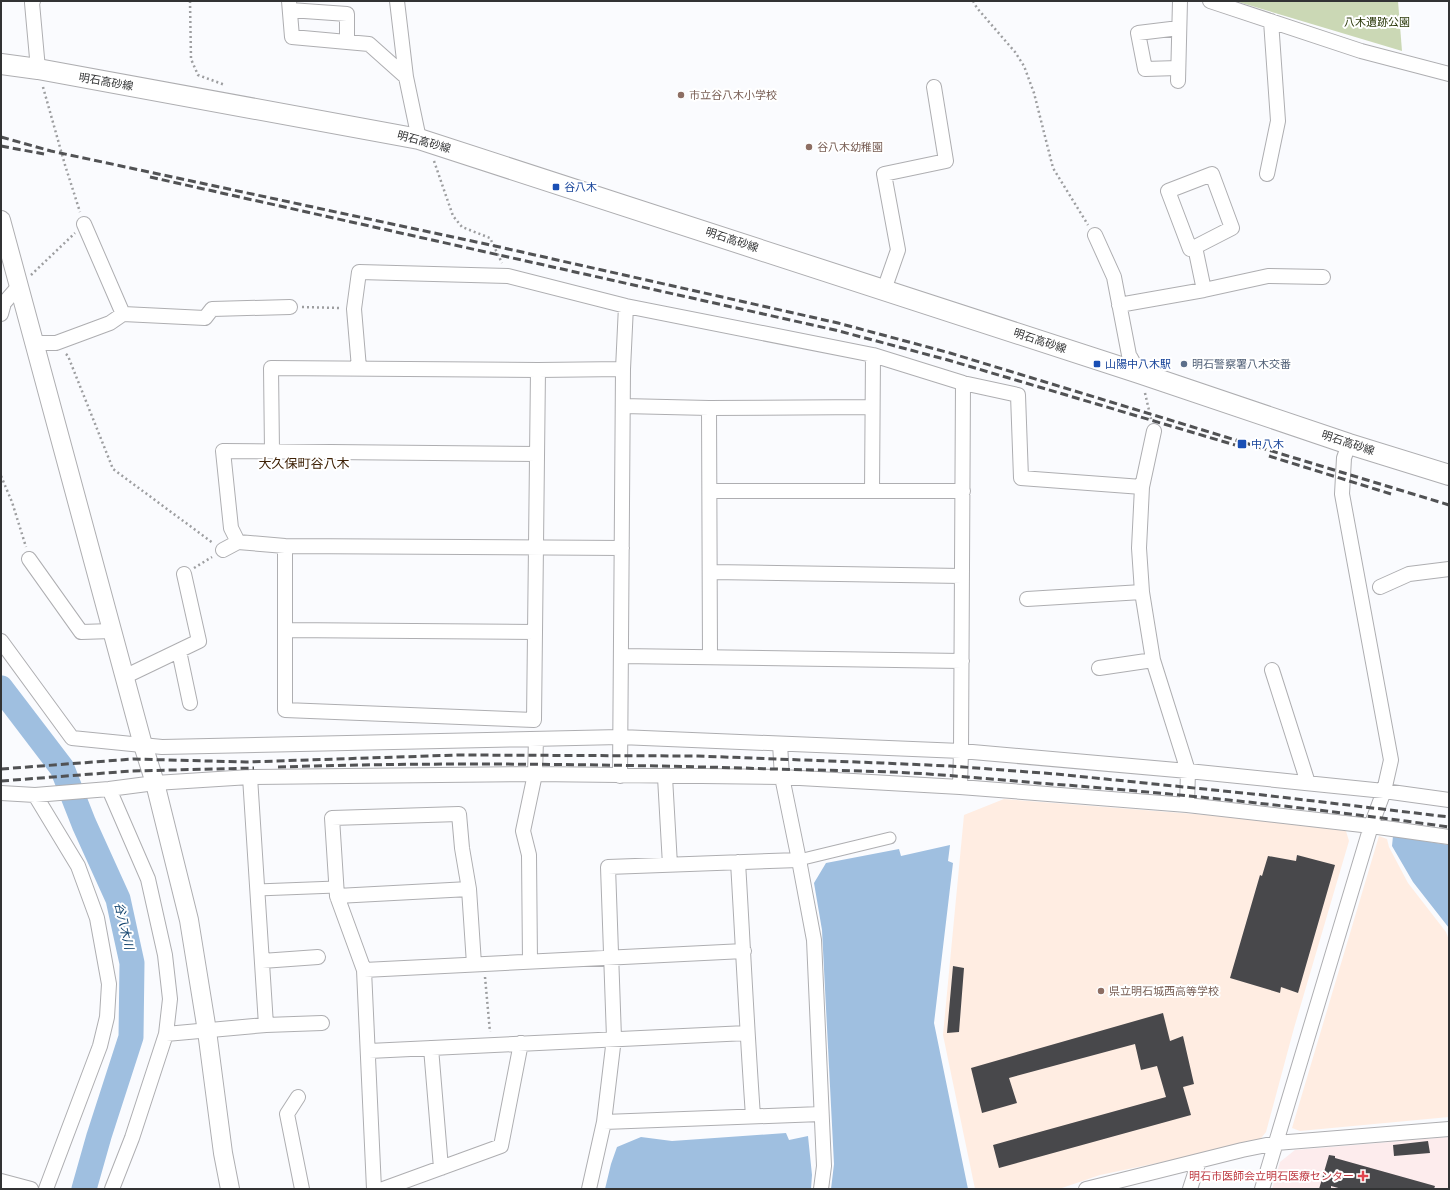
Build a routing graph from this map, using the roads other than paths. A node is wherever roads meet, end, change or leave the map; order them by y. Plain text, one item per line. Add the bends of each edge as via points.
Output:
1 (33, 1) edge
2 (397, 1) edge
3 (1180, 1) edge
4 (1210, 1) edge
5 (289, 6) edge
6 (1271, 21) junction
7 (1179, 28) junction
8 (347, 42) junction
9 (1, 64) edge
10 (38, 69) junction
11 (1449, 74) edge
12 (406, 77) junction
13 (934, 87) dead end
14 (419, 139) junction
15 (1267, 174) dead end
16 (1, 220) edge
17 (84, 224) road end
18 (1095, 235) road end
19 (1195, 247) junction
20 (1324, 277) dead end
21 (18, 287) junction
22 (884, 290) junction
23 (1204, 290) junction
24 (2, 303) edge
25 (1119, 305) junction
26 (626, 306) junction
27 (290, 307) road end
28 (123, 314) junction
29 (33, 343) junction
30 (873, 355) junction
31 (359, 368) junction
32 (623, 369) junction
33 (538, 370) junction
34 (1139, 373) junction
35 (964, 383) junction
36 (623, 406) junction
37 (872, 407) junction
38 (709, 408) junction
39 (1154, 431) road end
40 (1349, 444) junction
41 (272, 451) junction
42 (537, 454) junction
43 (1449, 475) edge
44 (1142, 487) junction
45 (710, 491) junction
46 (872, 491) junction
47 (963, 491) junction
48 (238, 542) junction
49 (285, 546) junction
50 (536, 547) junction
51 (622, 548) junction
52 (223, 550) road end
53 (29, 559) road end
54 (1449, 568) edge
55 (710, 572) junction
56 (184, 574) road end
57 (962, 576) junction
58 (1380, 586) dead end
59 (1142, 592) junction
60 (1027, 599) dead end
61 (285, 630) junction
62 (112, 631) junction
63 (535, 632) junction
64 (1, 642) edge
65 (179, 651) junction
66 (621, 656) junction
67 (710, 657) junction
68 (1153, 660) junction
69 (962, 661) junction
70 (1099, 668) dead end
71 (1272, 670) dead end
72 (124, 677) junction
73 (190, 703) dead end
74 (620, 737) junction
75 (536, 739) junction
76 (780, 744) junction
77 (143, 745) junction
78 (961, 751) junction
79 (1188, 771) junction
80 (536, 774) junction
81 (620, 776) junction
82 (665, 776) junction
83 (250, 777) junction
84 (782, 778) junction
85 (155, 782) junction
86 (1308, 783) junction
87 (960, 787) junction
88 (109, 789) junction
89 (1384, 791) junction
90 (1, 793) edge
91 (36, 794) junction
92 (1449, 800) edge
93 (1187, 805) junction
94 (1371, 826) junction
95 (1449, 837) edge
96 (890, 838) dead end
97 (799, 860) junction
98 (738, 862) junction
99 (670, 865) junction
100 (469, 889) junction
101 (257, 890) junction
102 (336, 892) junction
103 (744, 951) junction
104 (318, 956) dead end
105 (611, 958) junction
106 (262, 961) junction
107 (530, 962) junction
108 (479, 964) junction
109 (364, 970) junction
110 (322, 1023) dead end
111 (266, 1025) junction
112 (207, 1031) junction
113 (747, 1033) junction
114 (166, 1034) junction
115 (614, 1038) junction
116 (521, 1043) junction
117 (431, 1048) junction
118 (369, 1051) junction
119 (298, 1097) dead end
120 (821, 1114) junction
121 (753, 1116) junction
122 (604, 1122) junction
123 (1449, 1129) edge
124 (1276, 1143) junction
125 (1199, 1161) junction
126 (441, 1168) junction
127 (1, 1181) edge
128 (31, 1189) edge
129 (46, 1189) edge
130 (112, 1189) edge
131 (230, 1189) edge
132 (302, 1189) edge
133 (374, 1189) edge
134 (383, 1189) edge
135 (588, 1189) edge
136 (821, 1189) edge
137 (1086, 1189) edge
138 (1190, 1189) edge
139 (1262, 1189) edge

1 - 10 street
2 - 12 street
3 - 7 street
4 - 6 street
5 - 8 street via 292,37
5 - 8 street via 347,14
6 - 11 street via 1361,51
6 - 15 street via 1278,121
7 - 7 street via 1178,74 1145,69 1138,33
8 - 12 street via 369,44
9 - 10 main road, 明石高砂線
10 - 14 main road, 明石高砂線
12 - 14 street
13 - 22 street via 946,161 884,174 898,250
14 - 22 main road, 明石高砂線
16 - 21 street
17 - 28 street
18 - 25 street via 1114,277
19 - 19 street via 1190,249 1168,190 1212,174 1232,228
19 - 23 street
20 - 23 street via 1268,276
21 - 24 street
21 - 29 street
22 - 34 main road, 明石高砂線
23 - 25 street
25 - 34 street via 1129,355
26 - 30 street
26 - 31 street via 508,276 359,272 354,309
26 - 32 street
27 - 28 street via 212,309 205,318
28 - 29 street via 110,323 56,343
29 - 62 street
30 - 35 street
30 - 37 street
31 - 33 street
31 - 41 street via 272,368
32 - 33 street
32 - 36 street
33 - 42 street
34 - 40 main road, 明石高砂線
35 - 44 street via 1018,395 1021,478
35 - 47 street
36 - 38 street
36 - 51 street
37 - 38 street
37 - 46 street
38 - 45 street
39 - 44 street
40 - 43 main road, 明石高砂線
40 - 89 street via 1344,458 1342,494 1391,760
41 - 42 street
41 - 48 street via 223,451 232,528
42 - 50 street
44 - 59 street via 1139,548
45 - 46 street
45 - 55 street
46 - 47 street
47 - 57 street
48 - 49 street
48 - 52 street
49 - 50 street
49 - 61 street
50 - 51 street
50 - 63 street
51 - 66 street
53 - 62 street via 81,632
54 - 58 street via 1409,574
55 - 57 street
55 - 67 street
56 - 65 street via 199,641
57 - 69 street
59 - 60 street
59 - 68 street
61 - 63 street
61 - 63 street via 285,710 534,720
62 - 72 street
64 - 77 street via 72,738
65 - 72 street
65 - 73 street
66 - 67 street
66 - 74 street
67 - 69 street
68 - 70 street
68 - 79 street
69 - 78 street
71 - 86 street
72 - 77 street
74 - 75 street
74 - 76 street
74 - 81 street
75 - 77 street
75 - 80 street
76 - 78 street
76 - 84 street
77 - 85 street
78 - 79 street
78 - 87 street
79 - 86 street
79 - 93 street
80 - 81 street
80 - 83 street
80 - 107 street via 523,831 529,855
81 - 82 street
82 - 84 street
82 - 99 street
83 - 85 street
83 - 101 street
84 - 87 street
84 - 97 street
85 - 88 street
85 - 112 street via 189,920
86 - 89 street
87 - 93 street
88 - 91 street
88 - 114 street via 148,879 165,955 170,999
89 - 92 street
89 - 94 street
90 - 91 street
91 - 129 street via 78,866 97,918 109,984 107,1017 100,1046
93 - 94 street
94 - 95 street
94 - 124 street
96 - 97 street
97 - 98 street
97 - 120 street via 814,940
98 - 99 street
98 - 103 street
99 - 105 street via 608,867
100 - 102 street
100 - 102 street via 459,814 332,818
100 - 108 street
101 - 102 street
101 - 106 street
102 - 109 street
103 - 105 street
103 - 113 street
104 - 106 street
105 - 107 street
105 - 115 street
106 - 111 street
107 - 108 street
108 - 109 street
109 - 118 street
110 - 111 street
111 - 112 street
112 - 114 street
112 - 131 street
113 - 115 street
113 - 121 street
114 - 130 street via 132,1138
115 - 116 street
115 - 122 street
116 - 117 street
116 - 126 street via 501,1146
117 - 118 street
117 - 126 street
118 - 133 street
119 - 132 street via 287,1114
120 - 121 street
120 - 136 street via 824,1166
121 - 122 street
122 - 135 street
123 - 124 street
124 - 125 street
124 - 139 street
125 - 137 street
125 - 138 street
126 - 134 street
127 - 128 street

